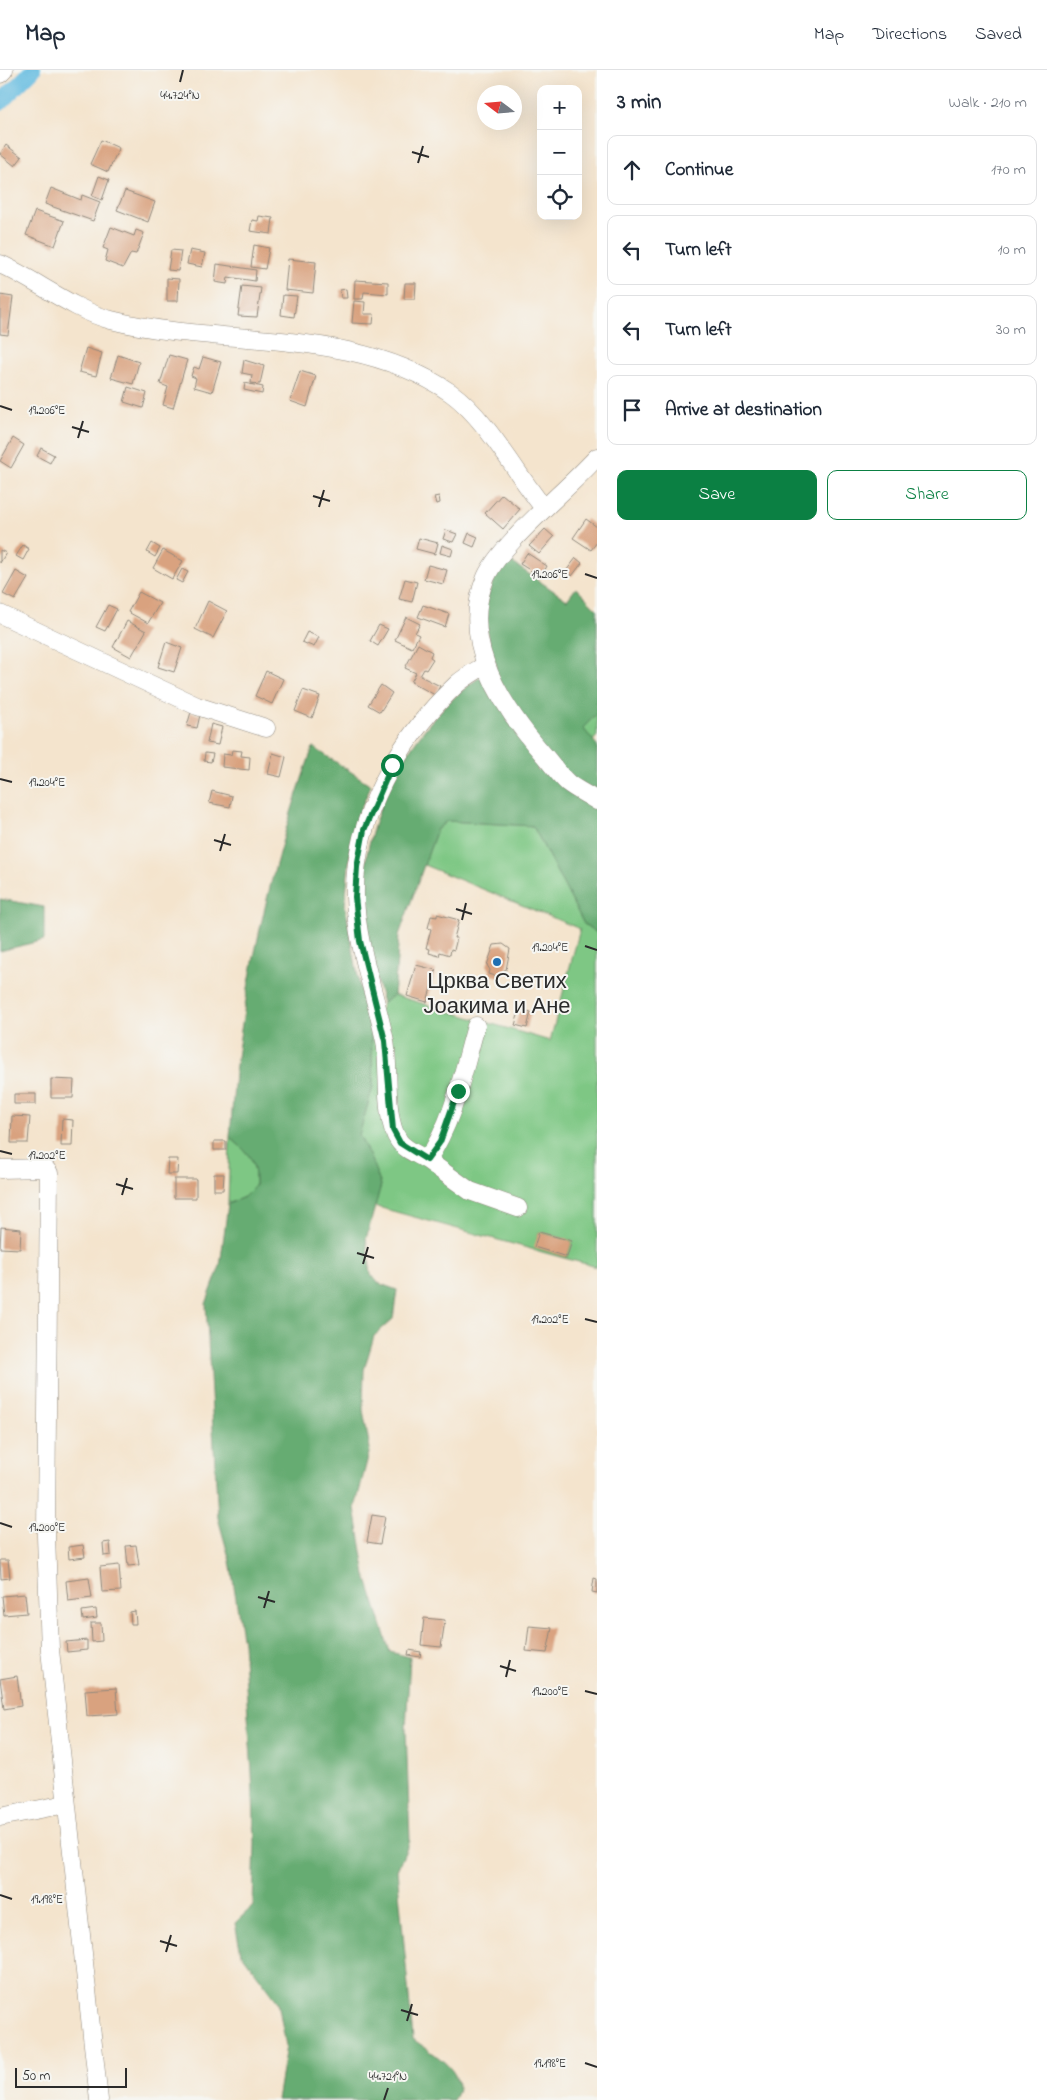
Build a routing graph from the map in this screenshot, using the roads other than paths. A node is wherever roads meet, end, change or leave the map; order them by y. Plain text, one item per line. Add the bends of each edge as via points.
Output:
1 (4, 70) edge
2 (0, 74) edge
3 (0, 264) edge
4 (597, 457) edge
5 (543, 507) junction
6 (0, 614) edge
7 (485, 665) junction
8 (266, 728) dead end
9 (597, 801) edge
10 (476, 1026) dead end
11 (427, 1160) junction
12 (0, 1169) edge
13 (518, 1208) dead end
14 (66, 1804) junction
15 (0, 1817) edge
16 (99, 2100) edge

1 - 2 street
3 - 5 street via 109,319 142,326 325,348 380,359 422,375 453,395 488,431
4 - 5 street
5 - 7 street via 487,575 478,602 478,634
6 - 8 street via 197,706
7 - 9 street via 506,705 531,741 568,782
7 - 11 street via 457,684 418,727 392,765 364,830 357,867 355,897 360,941 385,1041 393,1130 400,1143
10 - 11 street via 440,1142
11 - 13 street via 470,1191
12 - 14 street via 45,1168 49,1173 46,1536 50,1650
14 - 15 street
14 - 16 street

